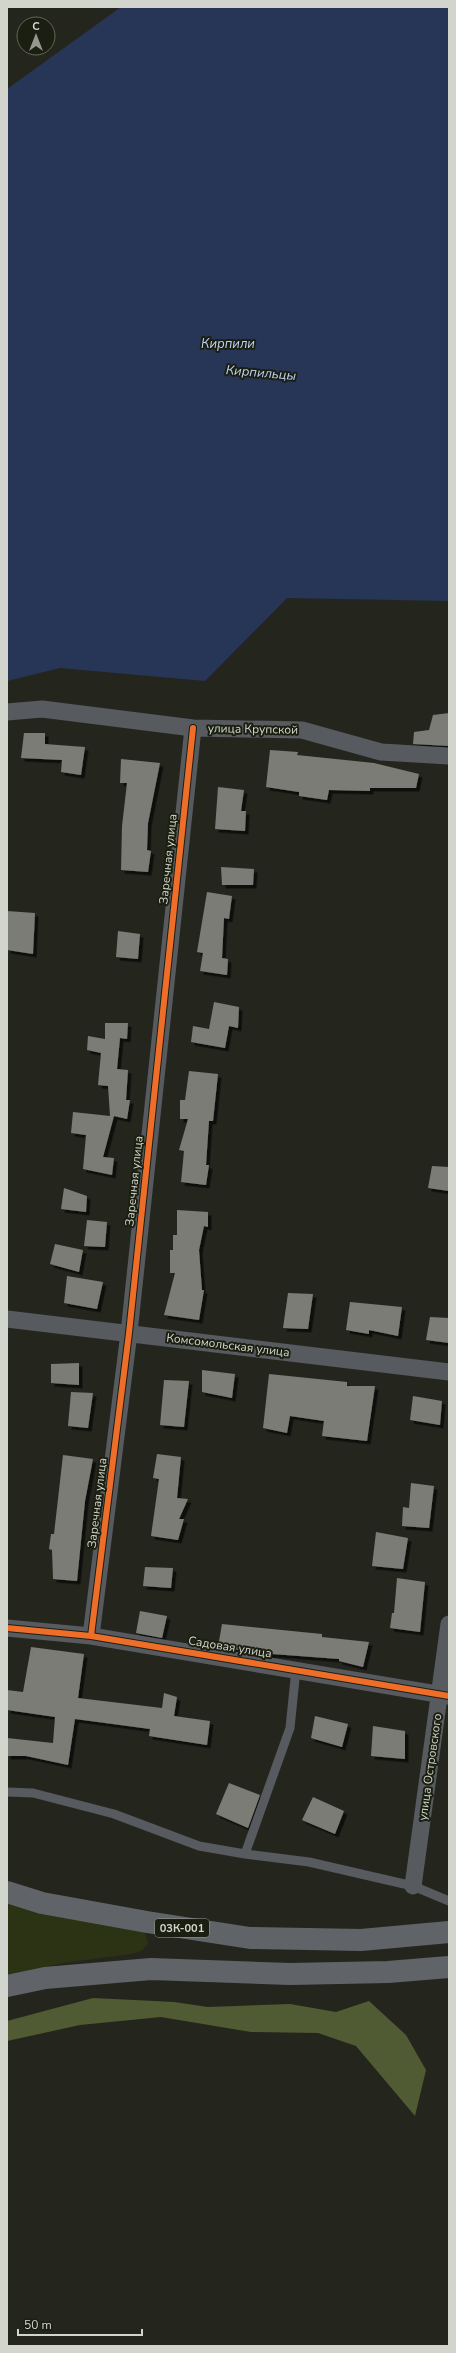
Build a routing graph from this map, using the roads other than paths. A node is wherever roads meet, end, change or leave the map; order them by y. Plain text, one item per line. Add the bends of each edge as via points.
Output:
1 (7, 712) edge
2 (193, 728) junction
3 (449, 756) edge
4 (7, 1319) edge
5 (129, 1333) junction
6 (449, 1372) edge
7 (449, 1624) edge
8 (7, 1628) edge
9 (91, 1636) junction
10 (296, 1669) junction
11 (445, 1696) edge
12 (7, 1792) edge
13 (245, 1854) junction
14 (413, 1886) junction
15 (7, 1892) edge
16 (449, 1901) edge
17 (449, 1932) edge
18 (449, 1967) edge
19 (7, 1986) edge

1 - 2 street, улица Крупской via 42,709
2 - 3 street, улица Крупской via 302,730 381,752
2 - 5 street, Заречная улица
4 - 5 street, Комсомольская улица
5 - 6 street, Комсомольская улица
5 - 9 street, Заречная улица
7 - 11 street, улица Островского
8 - 9 street, Садовая улица
9 - 10 street, Садовая улица
10 - 11 street, Садовая улица
10 - 13 lane via 290,1728
11 - 14 street, улица Островского
12 - 13 lane via 32,1793 107,1812 199,1846
13 - 14 lane via 308,1862
14 - 16 lane
15 - 17 main road, 03К-001 via 50,1904 250,1938 361,1940
18 - 19 main road via 388,1972 290,1974 151,1969 45,1978

